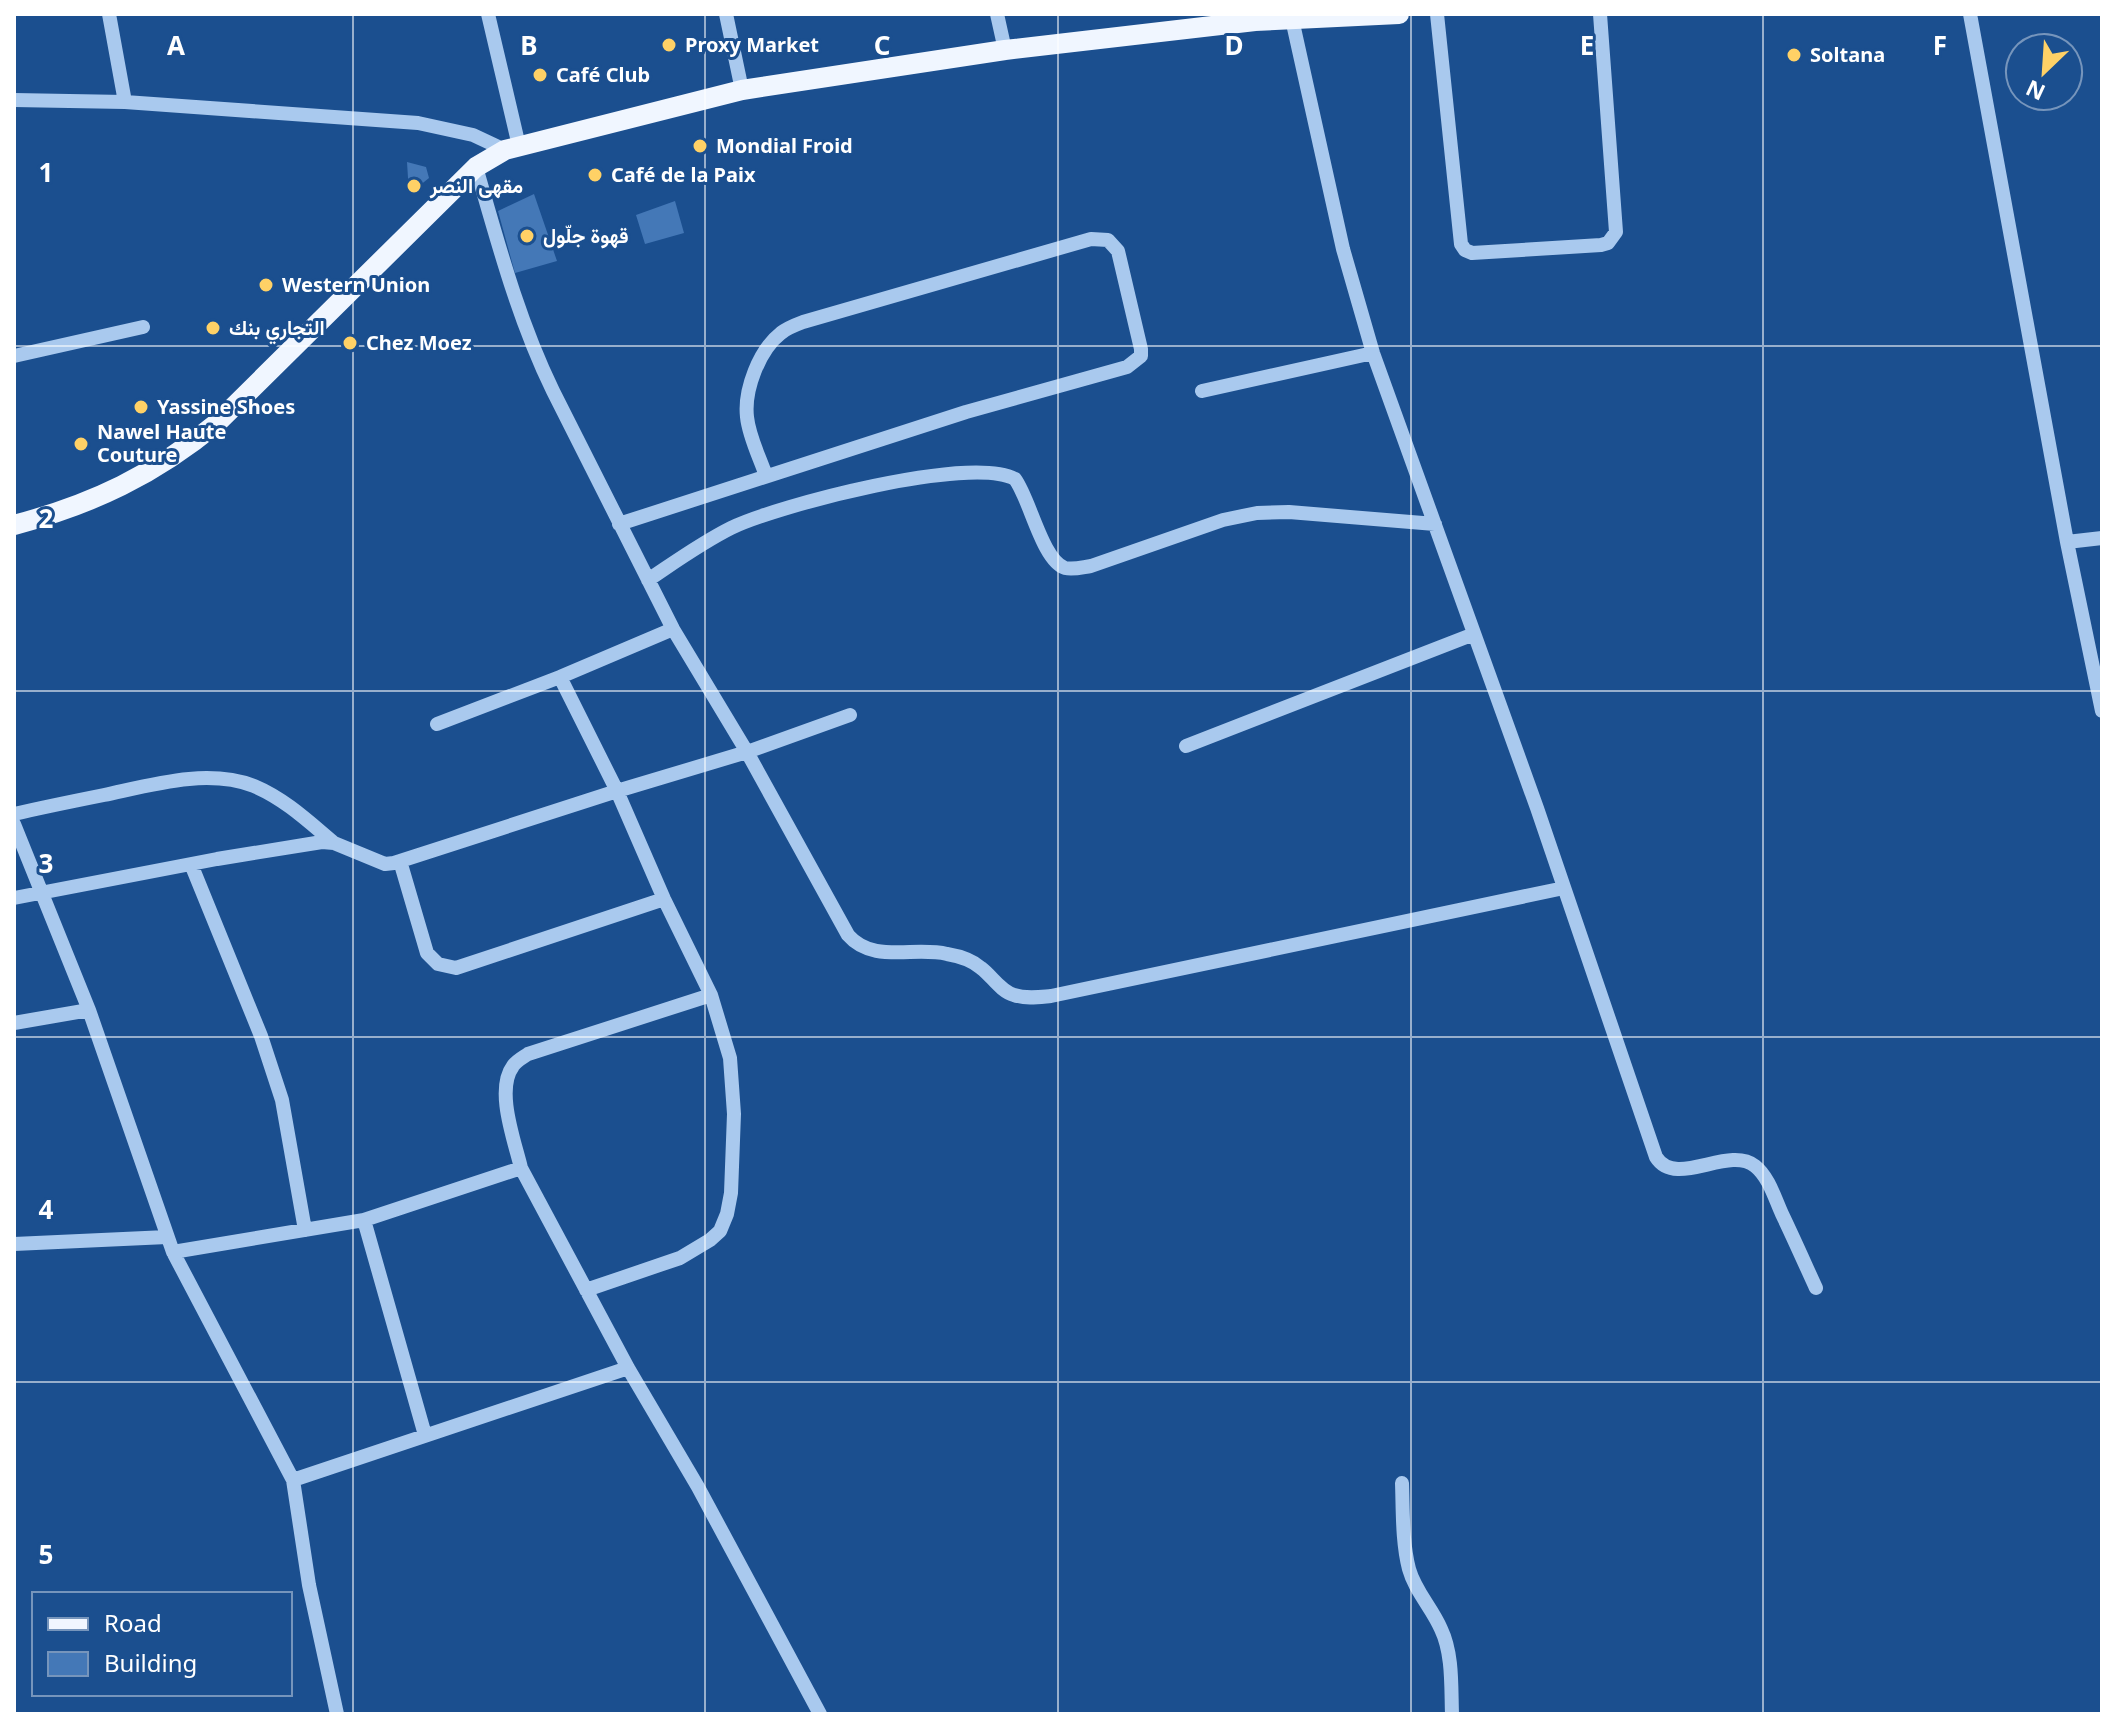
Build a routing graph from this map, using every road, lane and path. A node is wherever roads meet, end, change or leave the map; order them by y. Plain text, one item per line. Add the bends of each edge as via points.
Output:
1 (109, 14) edge
2 (488, 14) edge
3 (726, 14) edge
4 (997, 14) edge
5 (1399, 14) edge
6 (1437, 14) edge
7 (1600, 14) edge
8 (1970, 14) edge
9 (1254, 18) edge
10 (1292, 19) junction
11 (1005, 50) junction
12 (742, 90) junction
13 (14, 100) edge
14 (125, 102) junction
15 (512, 148) junction
16 (476, 167) junction
17 (143, 327) dead end
18 (1373, 353) junction
19 (14, 356) edge
20 (1202, 391) dead end
21 (766, 476) junction
22 (619, 524) junction
23 (1435, 524) junction
24 (14, 525) edge
25 (2102, 538) edge
26 (2067, 542) junction
27 (648, 580) junction
28 (673, 629) junction
29 (1474, 634) junction
30 (560, 677) junction
31 (2102, 711) edge
32 (850, 715) dead end
33 (437, 724) dead end
34 (1186, 746) dead end
35 (747, 752) junction
36 (617, 791) junction
37 (14, 814) edge
38 (14, 824) edge
39 (334, 843) junction
40 (400, 861) junction
41 (191, 864) junction
42 (1564, 888) junction
43 (41, 893) junction
44 (14, 898) edge
45 (664, 899) junction
46 (711, 995) junction
47 (89, 1010) junction
48 (14, 1023) edge
49 (521, 1168) junction
50 (364, 1220) junction
51 (305, 1230) junction
52 (167, 1237) junction
53 (14, 1244) edge
54 (173, 1252) junction
55 (1816, 1288) dead end
56 (586, 1290) junction
57 (628, 1368) junction
58 (425, 1435) junction
59 (293, 1480) junction
60 (1402, 1483) dead end
61 (337, 1714) edge
62 (820, 1714) edge
63 (1452, 1714) edge

1 - 14 street
2 - 15 street
3 - 12 street
4 - 11 street
5 - 10 main road
6 - 7 street via 1461,244 1472,253 1601,245 1616,232
8 - 26 street
9 - 10 main road
9 - 11 main road
10 - 18 street via 1343,249
11 - 12 main road
12 - 15 main road
13 - 14 street
14 - 15 street via 418,123
15 - 16 main road
16 - 22 street via 537,358
16 - 24 main road via 195,441 90,501
17 - 19 street
18 - 20 street
18 - 23 street
21 - 21 street via 1135,362 1141,349 1118,251 1108,240 1091,239 803,322 778,335 760,361 747,411
21 - 22 street
22 - 27 street
23 - 27 street via 1257,513 1071,569 1051,556 1015,479 996,472 968,472 897,481 747,521
23 - 29 street
25 - 26 street
26 - 31 street
27 - 28 street
28 - 30 street
28 - 35 street
29 - 34 street
29 - 42 street
30 - 33 street
30 - 36 street
32 - 35 street
35 - 36 street
35 - 42 street via 855,944 874,951 934,951 961,957 1019,996 1070,993
36 - 40 street
36 - 45 street
37 - 39 street via 146,786 234,780 272,794
38 - 43 street
39 - 40 street via 385,864
39 - 41 street
40 - 45 street via 427,953 438,964 456,968
41 - 43 street
41 - 51 street via 282,1100
42 - 55 street via 1659,1162 1675,1169 1733,1160 1754,1165 1768,1182
43 - 44 street
43 - 47 street
45 - 46 street
46 - 49 street via 518,1061 508,1076 506,1097
46 - 56 street via 730,1058 734,1114 731,1193 720,1231 680,1258
47 - 48 street
47 - 52 street
49 - 50 street
49 - 56 street
50 - 51 street
50 - 58 street
51 - 54 street
52 - 53 street
52 - 54 street
54 - 59 street
56 - 57 street
57 - 58 street
57 - 62 street
58 - 59 street
59 - 61 street via 317,1631
60 - 63 street via 1409,1568 1444,1637

